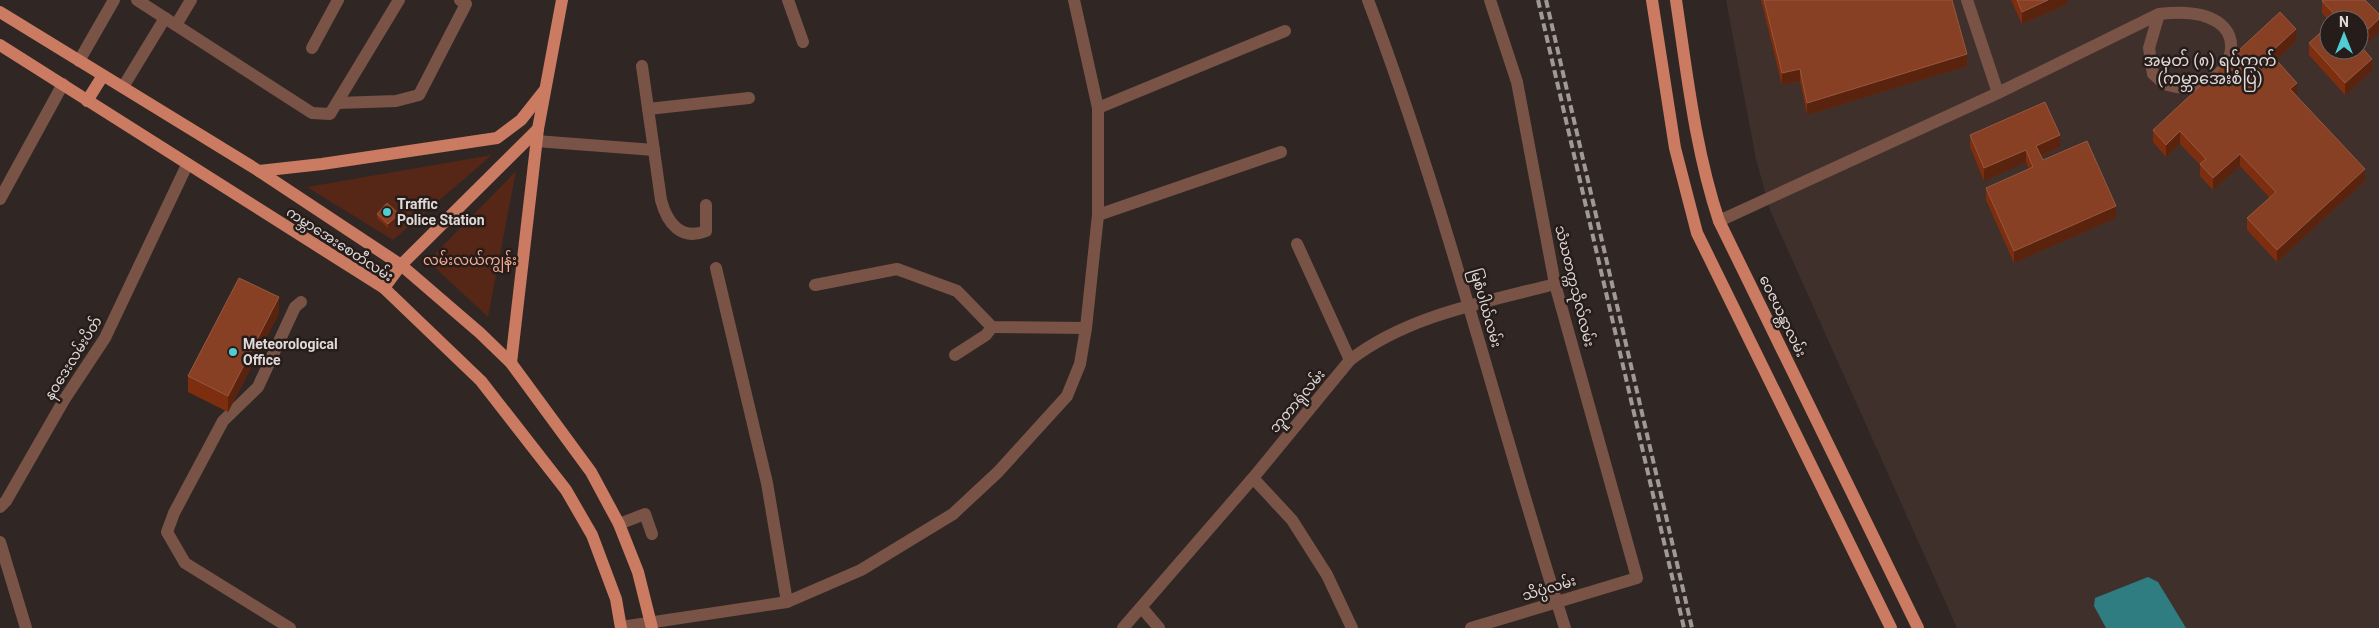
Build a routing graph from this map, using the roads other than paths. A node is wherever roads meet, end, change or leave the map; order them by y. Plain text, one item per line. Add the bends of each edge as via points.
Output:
1 (114, 0) edge
2 (137, 0) edge
3 (191, 0) edge
4 (338, 0) edge
5 (399, 0) edge
6 (460, 0) edge
7 (562, 0) edge
8 (788, 0) edge
9 (1074, 0) edge
10 (1368, 0) edge
11 (1490, 0) edge
12 (1652, 0) edge
13 (1676, 0) edge
14 (1967, 0) edge
15 (2198, 3) dead end
16 (0, 12) edge
17 (2159, 14) junction
18 (2229, 14) dead end
19 (170, 22) junction
20 (1285, 31) dead end
21 (803, 42) dead end
22 (0, 45) edge
23 (312, 48) dead end
24 (79, 61) junction
25 (642, 66) dead end
26 (102, 76) junction
27 (62, 84) junction
28 (123, 87) junction
29 (545, 89) junction
30 (1998, 93) junction
31 (749, 98) dead end
32 (87, 101) junction
33 (338, 103) junction
34 (1098, 108) junction
35 (648, 109) junction
36 (537, 135) junction
37 (654, 150) junction
38 (1282, 152) dead end
39 (187, 165) junction
40 (258, 171) junction
41 (0, 199) edge
42 (706, 205) dead end
43 (1098, 215) junction
44 (1719, 221) junction
45 (1297, 244) dead end
46 (401, 265) junction
47 (716, 268) dead end
48 (1556, 284) junction
49 (815, 285) dead end
50 (384, 288) junction
51 (301, 302) dead end
52 (1469, 307) junction
53 (992, 326) junction
54 (1086, 328) junction
55 (955, 355) dead end
56 (1350, 360) junction
57 (511, 364) junction
58 (1253, 478) junction
59 (0, 507) edge
60 (619, 524) junction
61 (652, 534) dead end
62 (0, 542) edge
63 (1637, 578) joint
64 (787, 602) junction
65 (1557, 602) junction
66 (1142, 608) junction
67 (651, 626) edge
68 (621, 627) edge
69 (26, 628) edge
70 (290, 628) edge
71 (1123, 628) edge
72 (1158, 628) edge
73 (1352, 628) edge
74 (1471, 628) edge
75 (1565, 628) edge
76 (1891, 628) edge
77 (1918, 628) edge

1 - 24 street
2 - 19 street
3 - 19 street
4 - 23 street
5 - 33 street
6 - 33 street via 466,4 419,95 396,101
7 - 29 main road
8 - 21 street
9 - 34 street
10 - 52 street, မြစံပါယ်လမ်း via 1400,86
11 - 48 street, သံဃတက္ကသိုလ်လမ်း via 1517,82
12 - 76 main road via 1675,148 1697,233
13 - 44 main road, ဝေဇယန္တာလမ်း via 1697,138
14 - 30 street
15 - 17 street via 2171,8
16 - 24 main road, ကမ္ဘာအေးစေတီလမ်း
17 - 18 street via 2149,48 2153,74 2166,85 2184,88 2202,80 2219,65 2233,30
17 - 30 street
19 - 28 street
19 - 33 street via 312,113 330,114
20 - 34 street
22 - 27 main road, ကမ္ဘာအေးစေတီလမ်း
24 - 26 main road, ကမ္ဘာအေးစေတီလမ်း
25 - 35 street
26 - 28 main road, ကမ္ဘာအေးစေတီလမ်း
26 - 32 main road
27 - 32 main road, ကမ္ဘာအေးစေတီလမ်း
27 - 41 street
28 - 40 main road, ကမ္ဘာအေးစေတီလမ်း
29 - 36 main road
29 - 40 main road via 521,120 497,138
30 - 44 street
31 - 35 street
32 - 39 main road, ကမ္ဘာအေးစေတီလမ်း
34 - 43 street
35 - 37 street
36 - 37 street
36 - 46 main road
36 - 57 main road
37 - 42 street via 661,200 666,217 674,227 696,235 706,231
38 - 43 street
39 - 50 main road, ကမ္ဘာအေးစေတီလမ်း
39 - 59 street, နဝဒေးလမ်းပိတ် via 105,338
40 - 46 main road, ကမ္ဘာအေးစေတီလမ်း
43 - 54 street
44 - 77 main road, ဝေဇယန္တာလမ်း
45 - 56 street
46 - 50 main road
46 - 57 main road, ကမ္ဘာအေးစေတီလမ်း
47 - 64 street via 767,483
48 - 52 street, ဘူတာရုံလမ်း
48 - 63 street, သံဃတက္ကသိုလ်လမ်း
49 - 53 street via 897,269 957,291
50 - 68 main road, ကမ္ဘာအေးစေတီလမ်း via 482,381 566,490 592,535 616,599
51 - 70 street via 295,307 258,387 223,421 167,532 185,563
52 - 56 street, ဘူတာရုံလမ်း via 1403,327
52 - 65 street, မြစံပါယ်လမ်း
53 - 54 street
53 - 55 street via 986,335
54 - 64 street via 1080,364 1067,396 998,472 953,514 861,570
56 - 58 street, ဘူတာရုံလမ်း
57 - 60 main road via 590,472
58 - 66 street, ဘူတာရုံလမ်း
58 - 73 street via 1292,520 1327,575
60 - 61 street via 645,514
60 - 67 main road via 638,572
62 - 69 street
63 - 65 street, သိပ္ပံလမ်း
64 - 67 street
65 - 74 street, သိပ္ပံလမ်း
65 - 75 street, မြစံပါယ်လမ်း
66 - 71 street, ဘူတာရုံလမ်း
66 - 72 street
67 - 68 street

